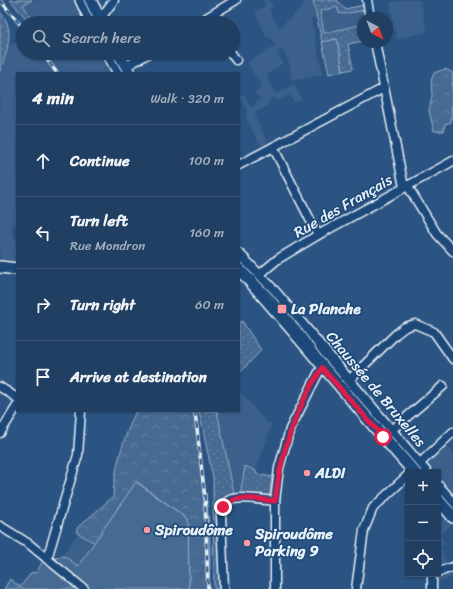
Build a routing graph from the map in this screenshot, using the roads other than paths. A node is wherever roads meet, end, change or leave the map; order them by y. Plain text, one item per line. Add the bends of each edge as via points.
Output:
1 (81, 0) edge
2 (90, 0) edge
3 (114, 0) edge
4 (236, 0) edge
5 (367, 0) edge
6 (369, 12) edge
7 (93, 16) edge
8 (96, 16) edge
9 (102, 16) edge
10 (215, 16) edge
11 (376, 48) edge
12 (114, 60) edge
13 (120, 60) edge
14 (139, 60) edge
15 (123, 71) edge
16 (384, 88) junction
17 (273, 147) junction
18 (453, 161) edge
19 (240, 164) edge
20 (406, 186) junction
21 (318, 236) junction
22 (453, 251) edge
23 (240, 256) edge
24 (0, 267) edge
25 (16, 269) edge
26 (240, 270) edge
27 (260, 275) junction
28 (250, 282) junction
29 (453, 359) edge
30 (332, 360) junction
31 (322, 368) junction
32 (348, 381) junction
33 (443, 386) dead end
34 (0, 387) edge
35 (16, 397) edge
36 (16, 408) edge
37 (81, 412) edge
38 (453, 432) edge
39 (0, 433) edge
40 (387, 434) junction
41 (414, 469) edge
42 (416, 469) edge
43 (405, 479) edge
44 (441, 490) edge
45 (275, 501) junction
46 (441, 503) edge
47 (453, 504) edge
48 (453, 517) edge
49 (0, 526) edge
50 (47, 559) junction
51 (453, 567) edge
52 (441, 571) edge
53 (432, 577) edge
54 (74, 586) edge
55 (84, 589) edge
56 (224, 589) edge
57 (275, 589) edge
58 (356, 589) edge
59 (432, 589) edge

1 - 7 main road
2 - 8 main road
3 - 9 street
4 - 10 street
5 - 6 street
11 - 16 street
12 - 15 main road
13 - 15 main road
14 - 15 street
16 - 17 street
16 - 20 street
17 - 19 street
17 - 21 street
18 - 20 street, Rue des Français
20 - 21 street, Rue des Français
20 - 22 street via 437,234
21 - 27 street, Rue des Français via 278,259
23 - 27 main road, Chaussée de Bruxelles
24 - 25 main road
26 - 28 main road, Chaussée de Bruxelles
27 - 28 street, Rue des Français
27 - 30 main road, Chaussée de Bruxelles
28 - 31 main road, Chaussée de Bruxelles
29 - 32 street via 434,332 415,324 405,327
30 - 31 street
30 - 32 main road, Chaussée de Bruxelles
31 - 40 main road, Chaussée de Bruxelles
31 - 45 street via 290,428 279,468
32 - 40 main road, Chaussée de Bruxelles
33 - 40 street
34 - 35 street
36 - 39 street
37 - 50 street via 78,455
38 - 42 street
40 - 41 main road, Chaussée de Bruxelles
43 - 58 street via 373,508 364,530
44 - 47 main road
45 - 56 street via 238,498 229,501 223,507 221,515
45 - 57 street
46 - 48 main road
49 - 50 street
50 - 54 street
51 - 52 street
53 - 59 street
54 - 55 street

